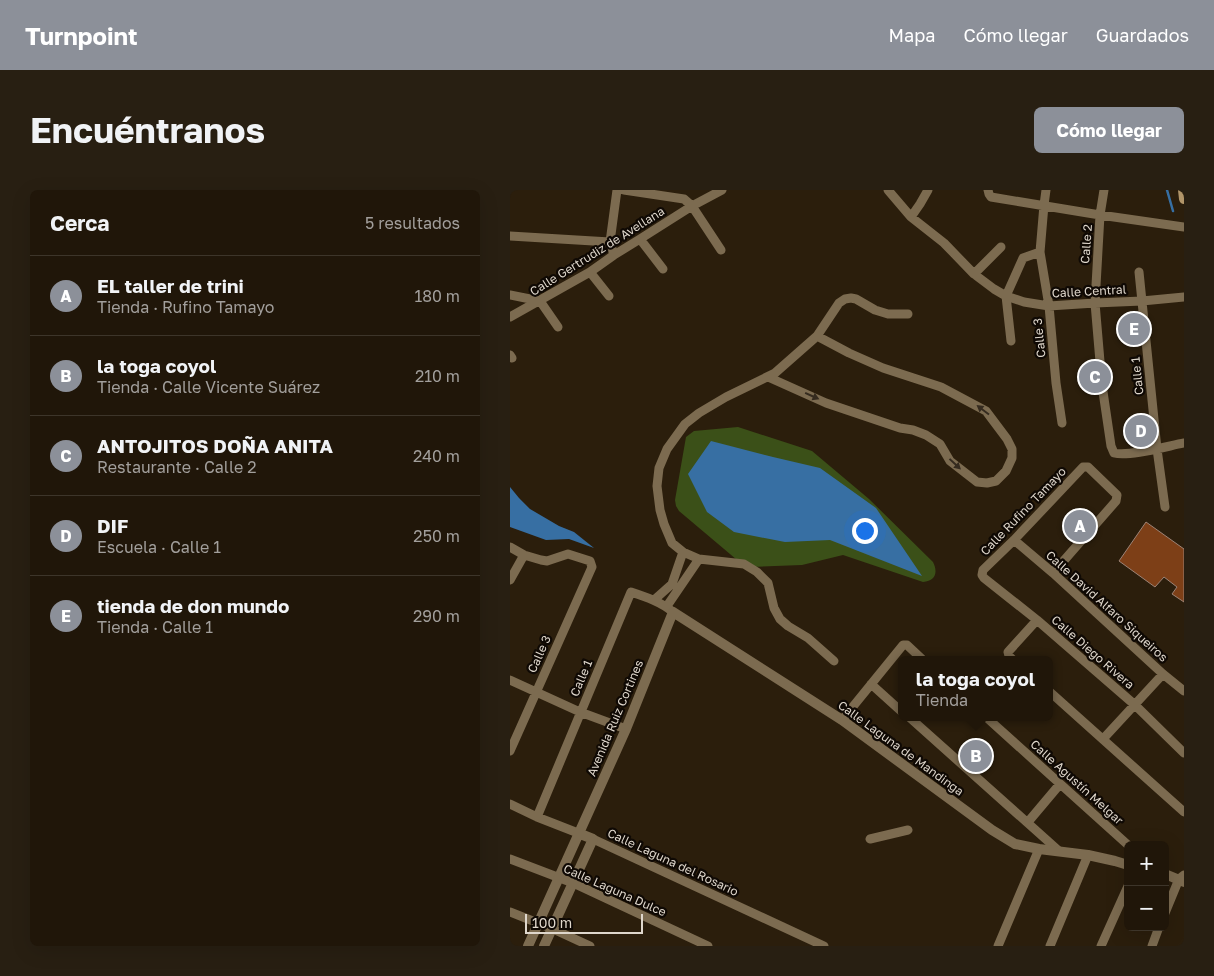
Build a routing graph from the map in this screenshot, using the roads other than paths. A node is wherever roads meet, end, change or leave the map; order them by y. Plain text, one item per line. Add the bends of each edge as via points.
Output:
1 (617, 190) edge
2 (624, 190) edge
3 (722, 190) edge
4 (888, 190) edge
5 (928, 190) edge
6 (1046, 190) edge
7 (1104, 190) edge
8 (1183, 190) edge
9 (990, 193) edge
10 (1184, 199) edge
11 (1044, 205) junction
12 (692, 206) junction
13 (1100, 215) junction
14 (911, 217) junction
15 (1184, 227) edge
16 (510, 236) edge
17 (640, 239) junction
18 (610, 242) junction
19 (1001, 247) dead end
20 (721, 250) dead end
21 (1040, 252) junction
22 (614, 255) junction
23 (663, 269) dead end
24 (590, 272) junction
25 (1139, 272) dead end
26 (974, 274) junction
27 (510, 295) edge
28 (609, 296) dead end
29 (1006, 296) junction
30 (1184, 297) edge
31 (540, 301) junction
32 (1142, 301) junction
33 (1095, 303) junction
34 (1049, 306) junction
35 (908, 314) dead end
36 (510, 317) edge
37 (558, 327) dead end
38 (817, 336) junction
39 (1011, 341) dead end
40 (768, 377) junction
41 (1062, 423) dead end
42 (1184, 442) edge
43 (1157, 449) junction
44 (1165, 507) dead end
45 (1014, 540) junction
46 (510, 547) edge
47 (682, 552) junction
48 (524, 555) junction
49 (699, 560) junction
50 (1054, 573) junction
51 (982, 575) joint
52 (510, 580) edge
53 (676, 586) junction
54 (654, 600) junction
55 (670, 609) junction
56 (1037, 620) junction
57 (918, 656) edge
58 (1009, 656) edge
59 (834, 661) dead end
60 (1163, 674) junction
61 (510, 680) edge
62 (871, 684) junction
63 (1184, 691) edge
64 (536, 692) junction
65 (1053, 695) edge
66 (1134, 705) junction
67 (898, 708) edge
68 (580, 712) junction
69 (842, 720) junction
70 (914, 721) edge
71 (990, 721) edge
72 (626, 729) junction
73 (1103, 739) junction
74 (510, 751) edge
75 (1184, 753) edge
76 (1060, 784) junction
77 (510, 804) edge
78 (1184, 812) edge
79 (537, 817) junction
80 (1028, 822) junction
81 (908, 830) dead end
82 (578, 833) junction
83 (593, 839) junction
84 (870, 839) dead end
85 (1124, 841) edge
86 (1039, 849) junction
87 (1059, 851) junction
88 (1088, 856) junction
89 (510, 859) edge
90 (1124, 864) edge
91 (1169, 875) edge
92 (558, 878) junction
93 (1182, 879) edge
94 (573, 883) junction
95 (1124, 895) edge
96 (1169, 905) edge
97 (510, 912) edge
98 (538, 923) junction
99 (552, 929) junction
100 (1158, 931) edge
101 (528, 946) edge
102 (544, 946) edge
103 (590, 946) edge
104 (708, 946) edge
105 (824, 946) edge
106 (998, 946) edge
107 (1050, 946) edge
108 (1102, 946) edge
109 (1152, 946) edge

1 - 18 street
2 - 12 street via 684,199
3 - 12 street, Calle Gertrudiz de Avellana
4 - 14 street, Calle Central
5 - 14 street
6 - 11 street, Calle 3
7 - 13 street, Calle 2
8 - 10 main road
9 - 11 street
11 - 13 street
11 - 21 street, Calle 3
12 - 17 street, Calle Gertrudiz de Avellana
12 - 20 street
13 - 15 street
13 - 33 street, Calle 2
14 - 26 street, Calle Central via 944,243
16 - 18 street
17 - 22 street, Calle Gertrudiz de Avellana
17 - 23 street
18 - 22 street
19 - 26 street
21 - 29 street via 1022,258
21 - 34 street, Calle 3
22 - 24 street, Calle Gertrudiz de Avellana
24 - 28 street
24 - 31 street, Calle Gertrudiz de Avellana
25 - 32 street, Calle 1
26 - 29 street, Calle Central
27 - 31 street
29 - 34 street, Calle Central
29 - 39 street
30 - 32 street, Calle Central
31 - 36 street, Calle Gertrudiz de Avellana
31 - 37 street
32 - 33 street, Calle Central
32 - 43 street, Calle 1
33 - 34 street, Calle Central
33 - 43 street, Calle 2 via 1111,446 1114,453 1122,454
34 - 41 street, Calle 3
35 - 38 street via 888,314 856,298 845,299
38 - 40 street
40 -> 38 street via 826,403 926,435 940,444 950,461 977,482 996,481 1006,471 1012,449 986,411 941,387 884,368
40 - 47 street via 699,413 685,424 668,449 657,478 660,510 668,535
42 - 43 street
43 - 44 street, Calle 1
45 - 50 street, Calle David Alfaro Siqueiros
45 - 50 street, Calle Rufino Tamayo via 1083,467 1088,467 1117,495 1116,501
45 - 51 street, Calle Rufino Tamayo via 983,570
46 - 48 street
47 - 49 street
47 - 53 street
48 - 52 street
48 - 64 street, Calle 3 via 544,561 568,554 590,561 592,568
49 - 53 street
49 - 59 street via 744,564 757,572 768,582 780,619
50 - 60 street, Calle David Alfaro Siqueiros
51 - 56 street, Calle Diego Rivera
53 - 54 street
53 - 55 street
54 - 55 street, Calle 1
54 - 68 street, Calle 1 via 631,592
55 - 69 street, Calle Laguna de Mandinga
55 - 72 street, Avenida Ruiz Cortines
56 - 58 street via 1008,652
56 - 66 street, Calle Diego Rivera
57 - 62 street via 905,645
60 - 63 street, Calle David Alfaro Siqueiros
60 - 66 street
61 - 64 street
62 - 67 street
62 - 69 street
64 - 68 street
64 - 74 street, Calle 3
65 - 73 street
66 - 73 street
66 - 75 street, Calle Diego Rivera
68 - 72 street
68 - 79 street, Calle 1
69 - 86 street, Calle Laguna de Mandinga via 992,830 1015,844
70 - 80 street
71 - 76 street, Calle Agustín Melgar
72 - 82 street, Avenida Ruiz Cortines
73 - 78 street
76 - 80 street
76 - 85 street, Calle Agustín Melgar
77 - 79 street, Calle Laguna del Rosario
79 - 82 street, Calle Laguna del Rosario
80 - 87 street
81 - 84 street
82 - 83 street, Calle Laguna del Rosario
82 - 92 street, Avenida Ruiz Cortines
83 - 94 street
83 - 105 street, Calle Laguna del Rosario
86 - 87 street, Calle Laguna de Mandinga
86 - 106 street
87 - 88 street, Calle Laguna de Mandinga
88 - 90 street, Calle Laguna de Mandinga
88 - 107 street
89 - 92 street, Calle Laguna Dulce
91 - 93 street
92 - 94 street, Calle Laguna Dulce
92 - 98 street, Avenida Ruiz Cortines
93 - 96 street
94 - 99 street
94 - 104 street, Calle Laguna Dulce
95 - 108 street
97 - 98 street
98 - 99 street
98 - 101 street, Avenida Ruiz Cortines
99 - 102 street
99 - 103 street
100 - 109 street

